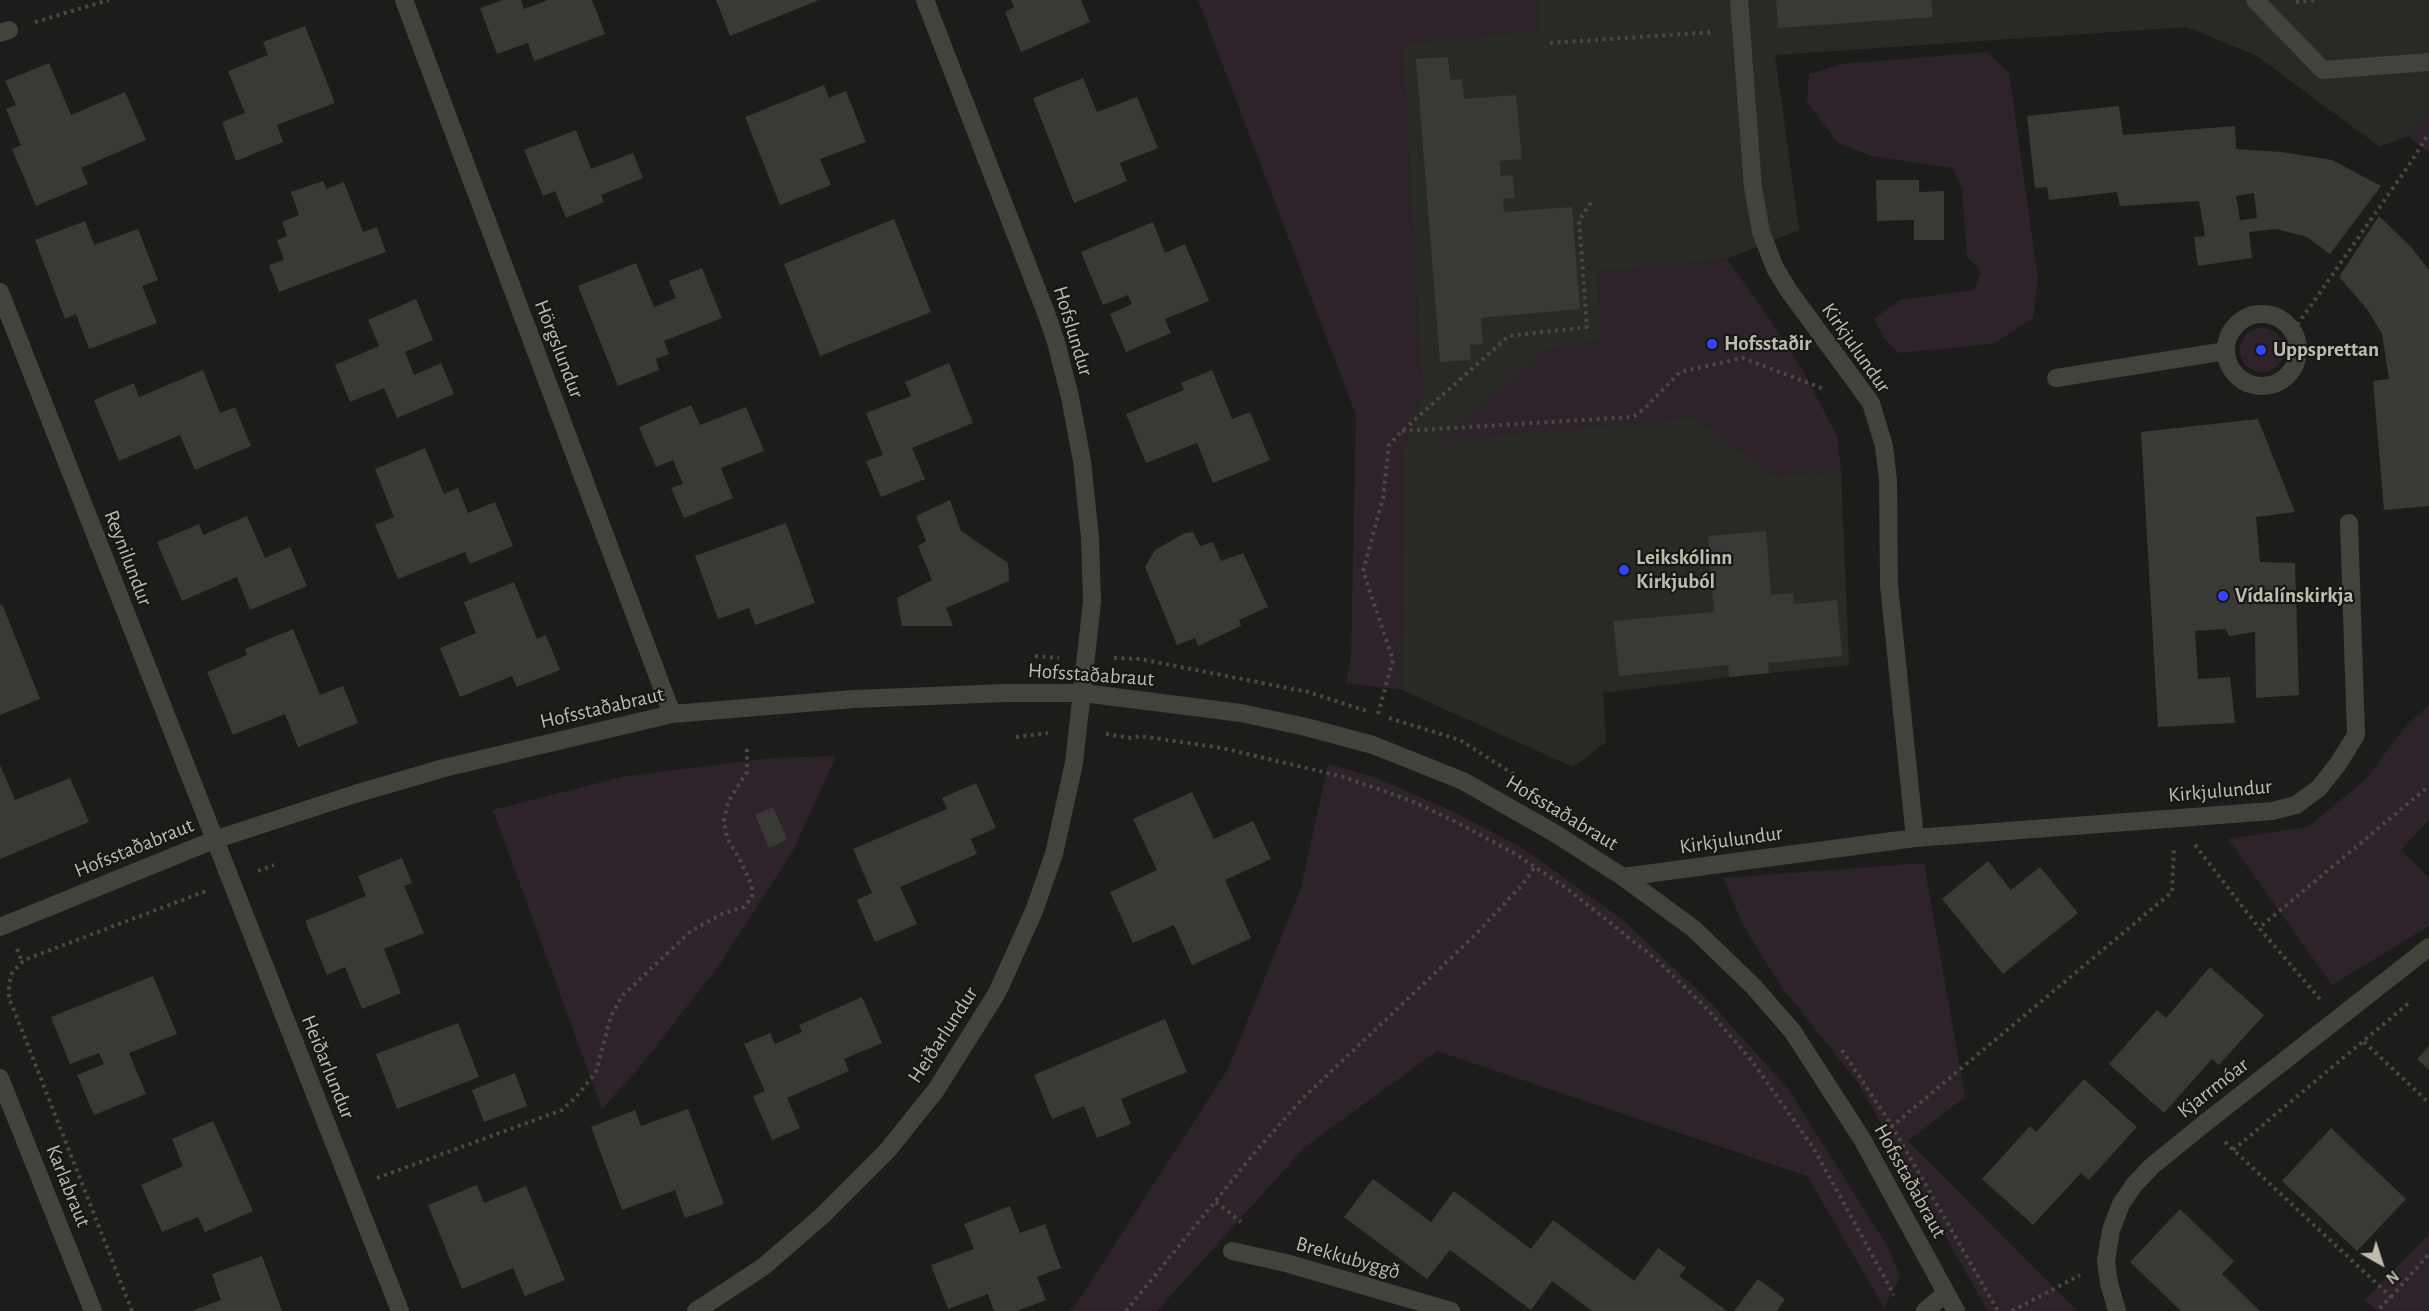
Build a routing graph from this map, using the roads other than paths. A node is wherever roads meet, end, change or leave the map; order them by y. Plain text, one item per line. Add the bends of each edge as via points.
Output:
1 (404, 0) edge
2 (925, 0) edge
3 (1739, 0) edge
4 (2255, 0) edge
5 (2429, 62) edge
6 (0, 292) edge
7 (2226, 351) junction
8 (2056, 378) dead end
9 (2349, 524) dead end
10 (1083, 693) junction
11 (672, 714) junction
12 (1915, 838) junction
13 (214, 840) junction
14 (1623, 877) junction
15 (0, 927) edge
16 (2429, 947) edge
17 (0, 1078) edge
18 (1232, 1251) dead end
19 (1946, 1293) junction
20 (93, 1311) edge
21 (400, 1311) edge
22 (696, 1311) edge
23 (1451, 1311) edge
24 (1926, 1311) edge
25 (1956, 1311) edge
26 (2117, 1311) edge

1 - 11 street, Hörgslundur
2 - 10 street, Hofslundur via 1047,313 1070,397 1090,538 1092,602
3 - 12 street, Kirkjulundur via 1753,187 1766,247 1789,291 1870,403 1884,446 1889,585
4 - 5 street via 2323,70
6 - 13 street, Reynilundur
7 - 7 street via 2235,326 2259,314 2285,322 2298,343 2296,362 2289,374 2274,384 2262,386 2244,382 2228,363
7 - 8 street
9 - 12 street, Kirkjulundur via 2356,735 2319,788 2296,805 2272,811
10 - 11 street, Hofsstaðabraut via 866,698
10 - 14 street, Hofsstaðabraut via 1241,713 1374,745 1463,781 1533,819
10 - 22 street, Heiðarlundur via 1068,800 1046,883 997,993 962,1050 909,1125 863,1178 763,1268
11 - 13 street, Hofsstaðabraut via 444,768
12 - 14 street, Kirkjulundur
13 - 15 street, Hofsstaðabraut
13 - 21 street, Heiðarlundur
14 - 19 street, Hofsstaðabraut via 1694,929 1754,987 1793,1032 1866,1147
16 - 26 street, Kjarrmóar via 2205,1123 2134,1185 2111,1230 2106,1261
17 - 20 street, Karlabraut
18 - 23 street, Brekkubyggð
19 - 24 street
19 - 25 street, Hofsstaðabraut

